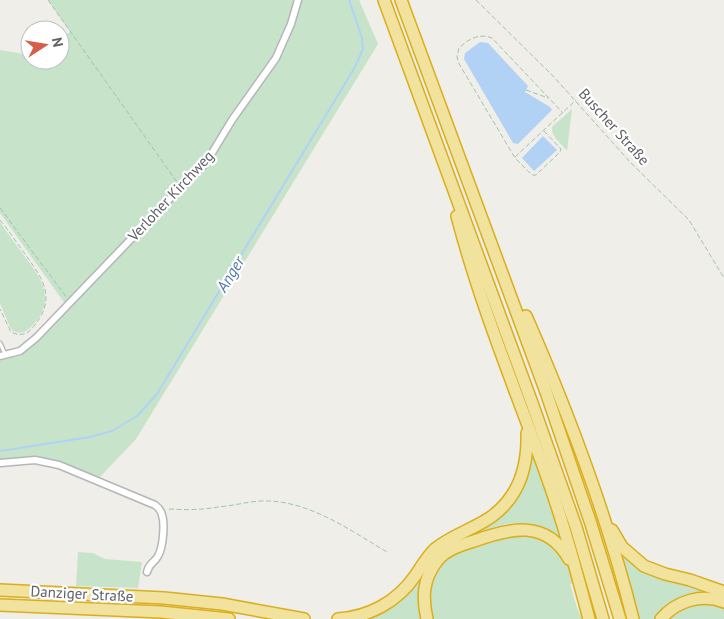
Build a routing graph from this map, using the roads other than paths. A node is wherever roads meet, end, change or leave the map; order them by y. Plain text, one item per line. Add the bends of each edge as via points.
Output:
1 (298, 0) edge
2 (384, 0) edge
3 (401, 0) edge
4 (444, 164) junction
5 (499, 264) junction
6 (0, 343) edge
7 (3, 355) edge
8 (521, 407) junction
9 (0, 463) edge
10 (601, 510) junction
11 (147, 572) dead end
12 (0, 590) edge
13 (724, 592) edge
14 (583, 594) junction
15 (724, 602) edge
16 (0, 605) edge
17 (229, 619) edge
18 (304, 619) edge
19 (338, 619) edge
20 (427, 619) edge
21 (589, 619) edge
22 (603, 619) edge
23 (620, 619) edge
24 (633, 619) edge
25 (661, 619) edge

1 - 7 street, Verloher Kirchweg via 276,58 208,159 36,338 23,348
2 - 4 highway
3 - 5 highway
4 - 8 highway via 467,253
4 - 22 highway via 576,527
5 - 10 highway via 541,351
5 - 23 highway via 591,524
6 - 7 lane
8 - 14 highway
8 - 19 highway via 527,433 526,466 507,502 492,517 434,550 409,583 386,605 369,614
9 - 11 street via 29,460 59,464 155,506 161,511 161,549
10 - 13 highway via 622,547 644,566
10 - 24 highway
12 - 18 highway, Danziger Straße via 164,598 222,604
14 - 20 highway via 562,548 536,530 516,529 455,547 438,558 424,587
14 - 21 highway
15 - 25 highway via 700,598 682,602
16 - 17 highway, Danziger Straße via 161,612

